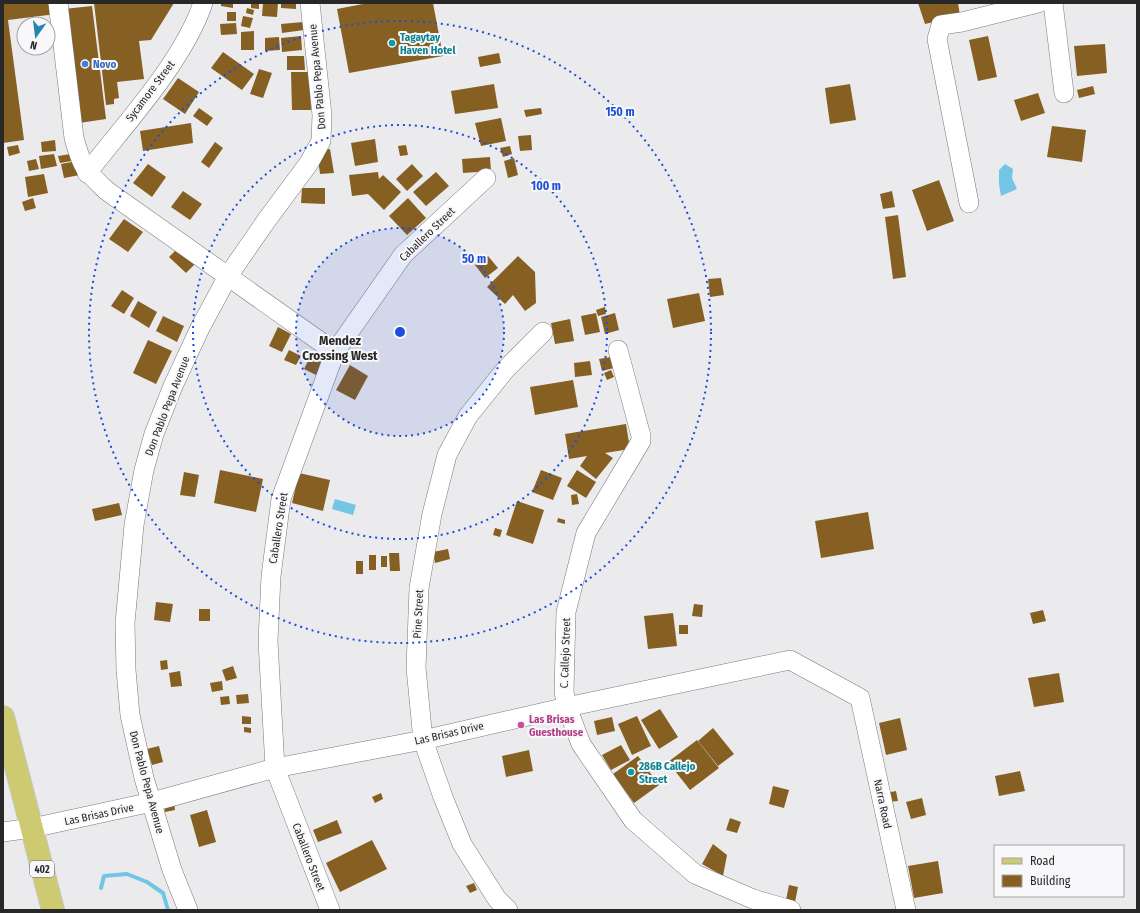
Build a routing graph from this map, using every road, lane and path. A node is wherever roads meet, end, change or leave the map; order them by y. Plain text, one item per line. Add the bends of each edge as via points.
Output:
1 (58, 3) edge
2 (203, 3) edge
3 (310, 3) edge
4 (1038, 3) edge
5 (1053, 3) edge
6 (1064, 93) dead end
7 (87, 173) junction
8 (486, 178) dead end
9 (969, 203) dead end
10 (228, 276) junction
11 (543, 332) dead end
12 (618, 350) dead end
13 (334, 352) junction
14 (860, 698) joint
15 (568, 706) junction
16 (3, 717) edge
17 (423, 740) junction
18 (275, 768) junction
19 (152, 802) junction
20 (32, 828) junction
21 (3, 832) edge
22 (53, 910) edge
23 (188, 910) edge
24 (330, 910) edge
25 (508, 910) edge
26 (791, 910) edge
27 (906, 910) edge

1 - 7 street via 74,138
2 - 7 street, Sycamore Street via 192,30 173,61
3 - 10 street, Don Pablo Pepa Avenue via 322,115 321,141 310,163 266,220
4 - 9 street via 940,25 938,46
5 - 6 street
7 - 10 street via 107,191
8 - 13 street, Caballero Street via 403,255
10 - 13 street
10 - 19 street, Don Pablo Pepa Avenue via 187,354 161,416 144,470 136,511 126,601 126,670 134,733
11 - 17 street, Pine Street via 505,370 468,416 447,456 432,514 419,588 416,668
12 - 15 street, C. Callejo Street via 641,442 586,533 566,612 564,692
13 - 18 street, Caballero Street via 280,507 271,576 268,641
14 - 15 street, Las Brisas Drive via 790,660
14 - 27 street, Narra Road
15 - 17 street, Las Brisas Drive
15 - 26 street, C. Callejo Street via 581,744 633,820 695,874 753,899
16 - 20 main road, 402
17 - 18 street, Las Brisas Drive
17 - 25 street, Pine Street via 442,797 462,844 497,899
18 - 19 street, Las Brisas Drive
18 - 24 street, Caballero Street
19 - 20 street, Las Brisas Drive
19 - 23 street, Don Pablo Pepa Avenue via 172,870
20 - 21 street, Las Brisas Drive
20 - 22 main road, 402

